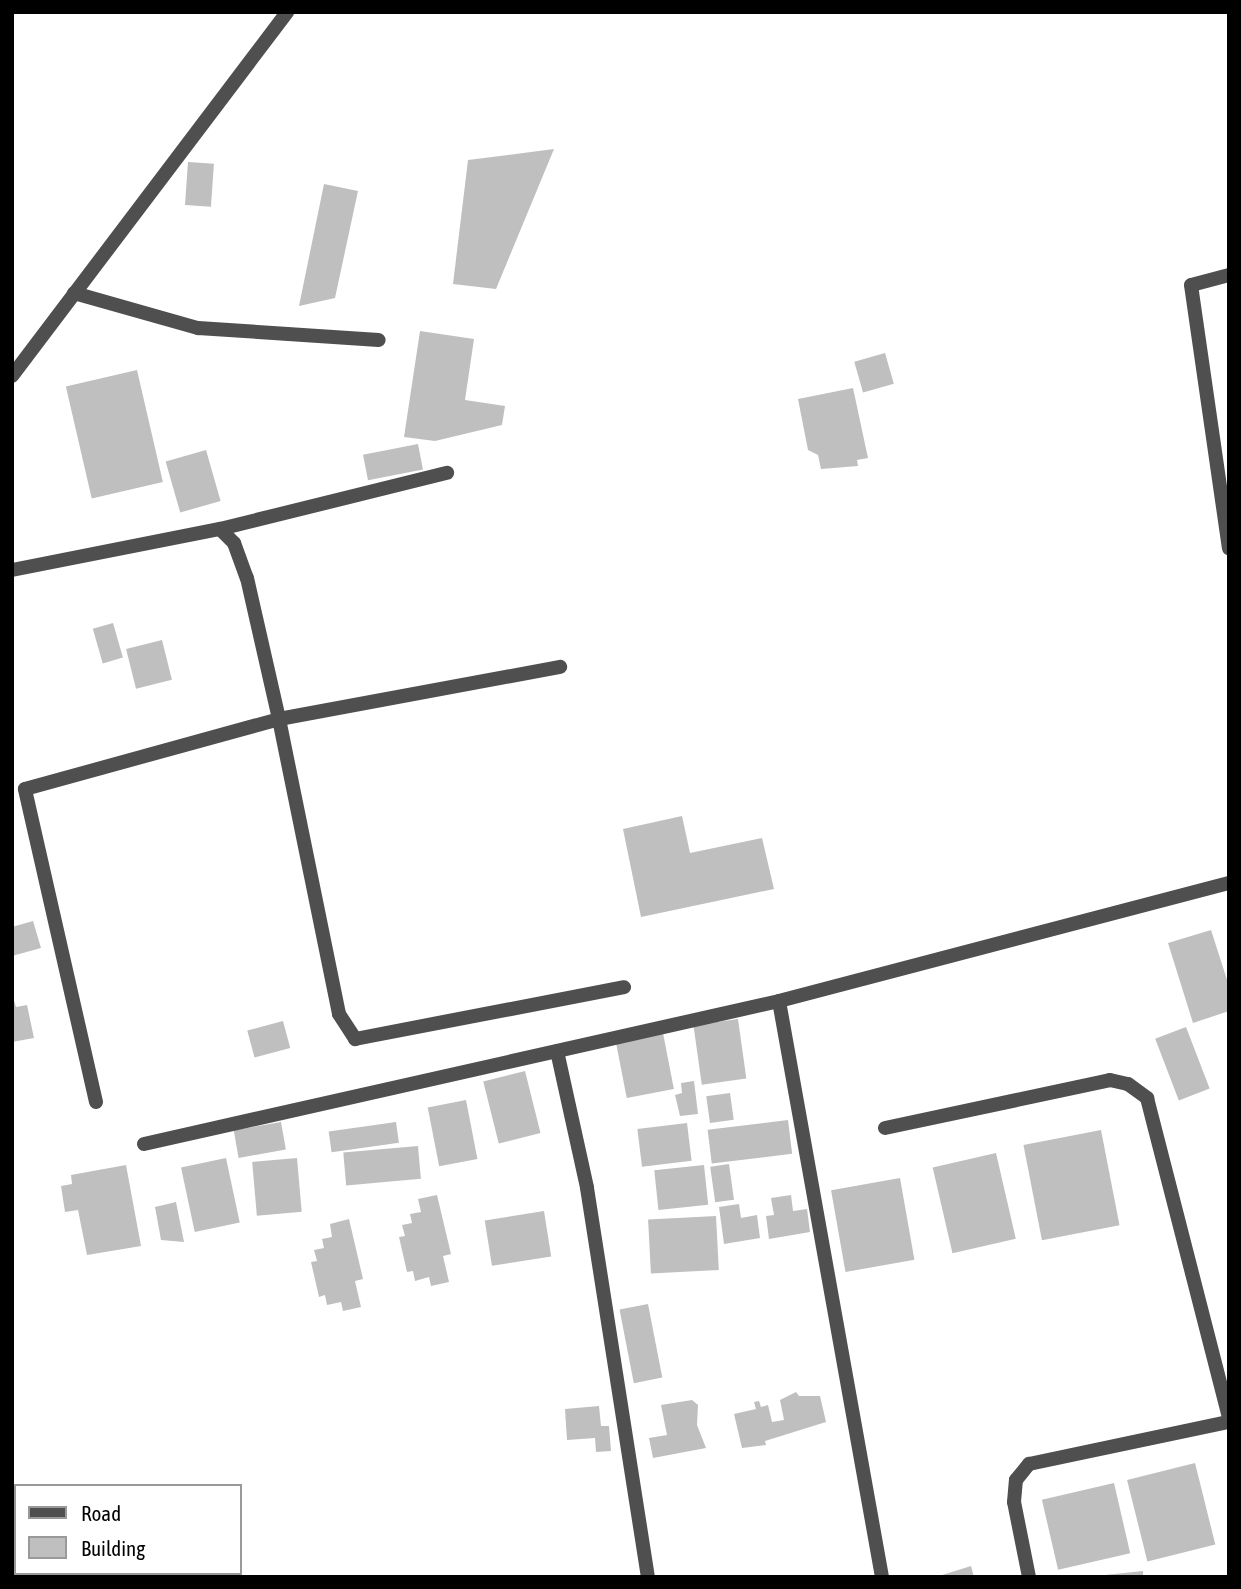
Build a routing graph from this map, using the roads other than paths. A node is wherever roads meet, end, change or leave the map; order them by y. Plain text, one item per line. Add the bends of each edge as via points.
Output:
1 (287, 12) edge
2 (1229, 275) edge
3 (74, 293) junction
4 (379, 340) dead end
5 (12, 376) edge
6 (447, 473) dead end
7 (220, 529) junction
8 (1229, 548) edge
9 (12, 570) edge
10 (560, 667) dead end
11 (279, 719) junction
12 (1229, 883) edge
13 (624, 988) dead end
14 (779, 1001) junction
15 (557, 1051) junction
16 (96, 1102) dead end
17 (885, 1128) dead end
18 (144, 1144) dead end
19 (1229, 1420) edge
20 (648, 1577) edge
21 (882, 1577) edge
22 (1029, 1577) edge

1 - 3 street
2 - 8 street via 1191,285
3 - 4 street via 198,328
3 - 5 street
6 - 7 street
7 - 9 street
7 - 11 street via 234,543 247,578
10 - 11 street
11 - 13 street via 339,1014 355,1039
11 - 16 street via 24,789
12 - 14 street
14 - 15 street
14 - 21 street
15 - 18 street
15 - 20 street via 587,1188
17 - 19 street via 1110,1080 1128,1084 1147,1098
19 - 22 street via 1030,1464 1016,1480 1014,1502

